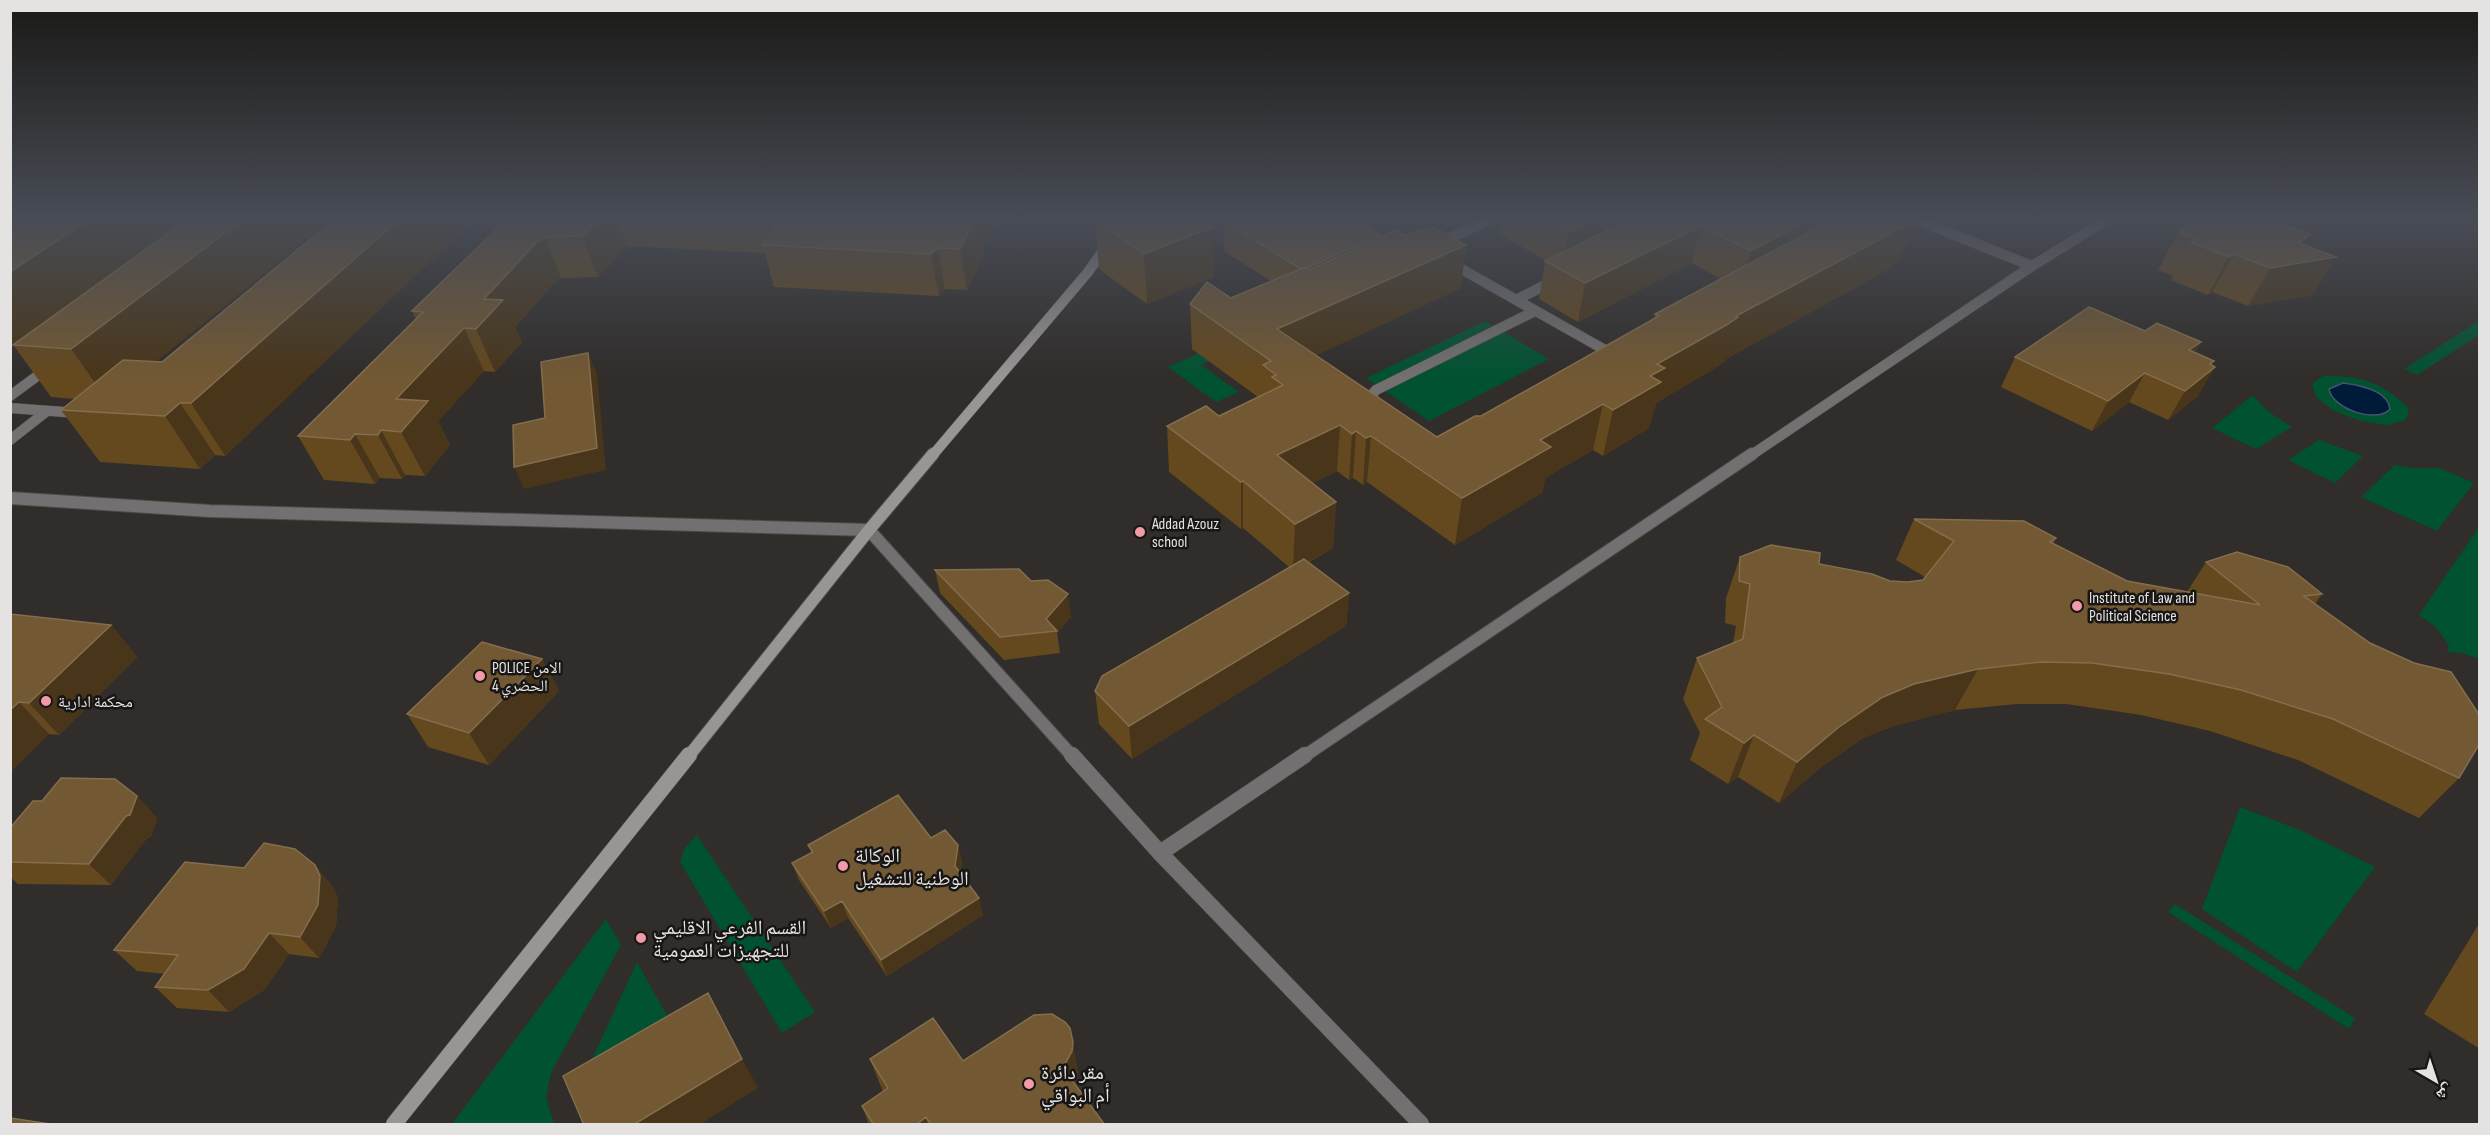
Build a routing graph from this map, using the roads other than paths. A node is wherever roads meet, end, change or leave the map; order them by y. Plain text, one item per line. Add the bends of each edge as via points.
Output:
1 (1089, 270) edge
2 (1462, 270) edge
3 (2026, 270) edge
4 (1569, 274) edge
5 (1516, 300) junction
6 (1535, 311) junction
7 (57, 360) edge
8 (1626, 361) edge
9 (10, 396) edge
10 (10, 408) edge
11 (47, 411) junction
12 (1387, 412) edge
13 (92, 413) edge
14 (10, 440) edge
15 (10, 498) edge
16 (870, 530) junction
17 (1160, 853) junction
18 (394, 1125) edge
19 (1421, 1125) edge

1 - 16 main road
2 - 5 street
3 - 17 street
4 - 5 street
5 - 6 street
6 - 8 street
6 - 12 street via 1376,390 1371,396
7 - 9 street
10 - 11 street
11 - 13 street
11 - 14 street
15 - 16 street via 210,512
16 - 17 street
16 - 18 main road
17 - 19 street

